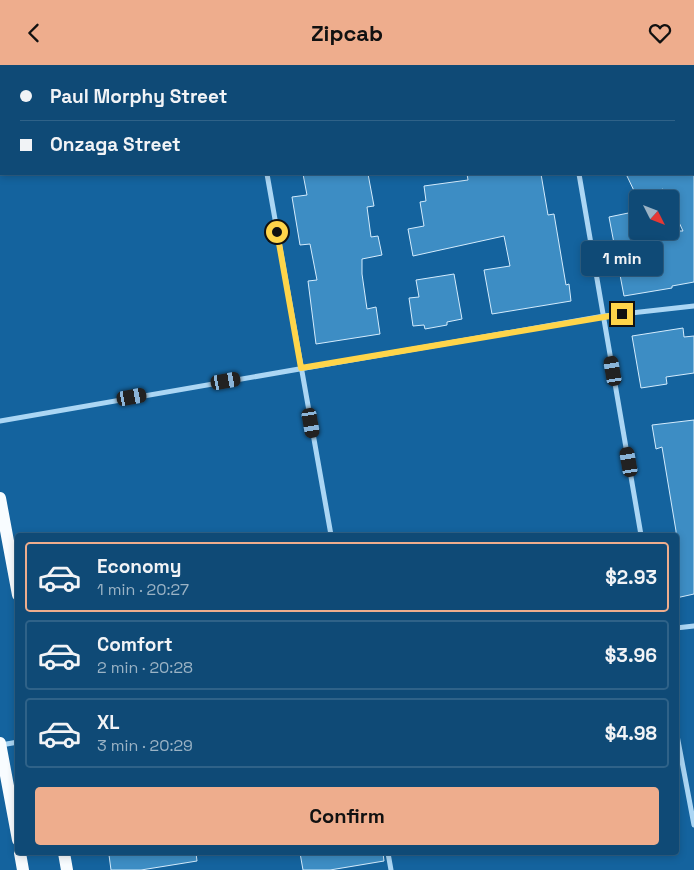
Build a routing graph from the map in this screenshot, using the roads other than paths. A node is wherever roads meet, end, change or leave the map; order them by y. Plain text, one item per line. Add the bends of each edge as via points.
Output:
1 (267, 175) edge
2 (579, 175) edge
3 (694, 306) edge
4 (604, 316) junction
5 (301, 368) junction
6 (0, 421) edge
7 (0, 497) edge
8 (331, 533) edge
9 (641, 533) edge
10 (15, 579) edge
11 (694, 625) edge
12 (679, 628) edge
13 (15, 742) edge
14 (0, 744) edge
15 (679, 746) edge
16 (15, 824) edge
17 (694, 825) edge
18 (20, 855) edge
19 (64, 855) edge
20 (388, 855) edge
21 (23, 870) edge
22 (67, 870) edge
23 (391, 870) edge

1 - 5 street
2 - 4 street
3 - 4 street
4 - 5 street
4 - 9 street
5 - 6 street
5 - 8 street
7 - 10 main road
11 - 12 street
13 - 14 street
14 - 16 main road
15 - 17 street
18 - 21 main road
19 - 22 main road
20 - 23 street

